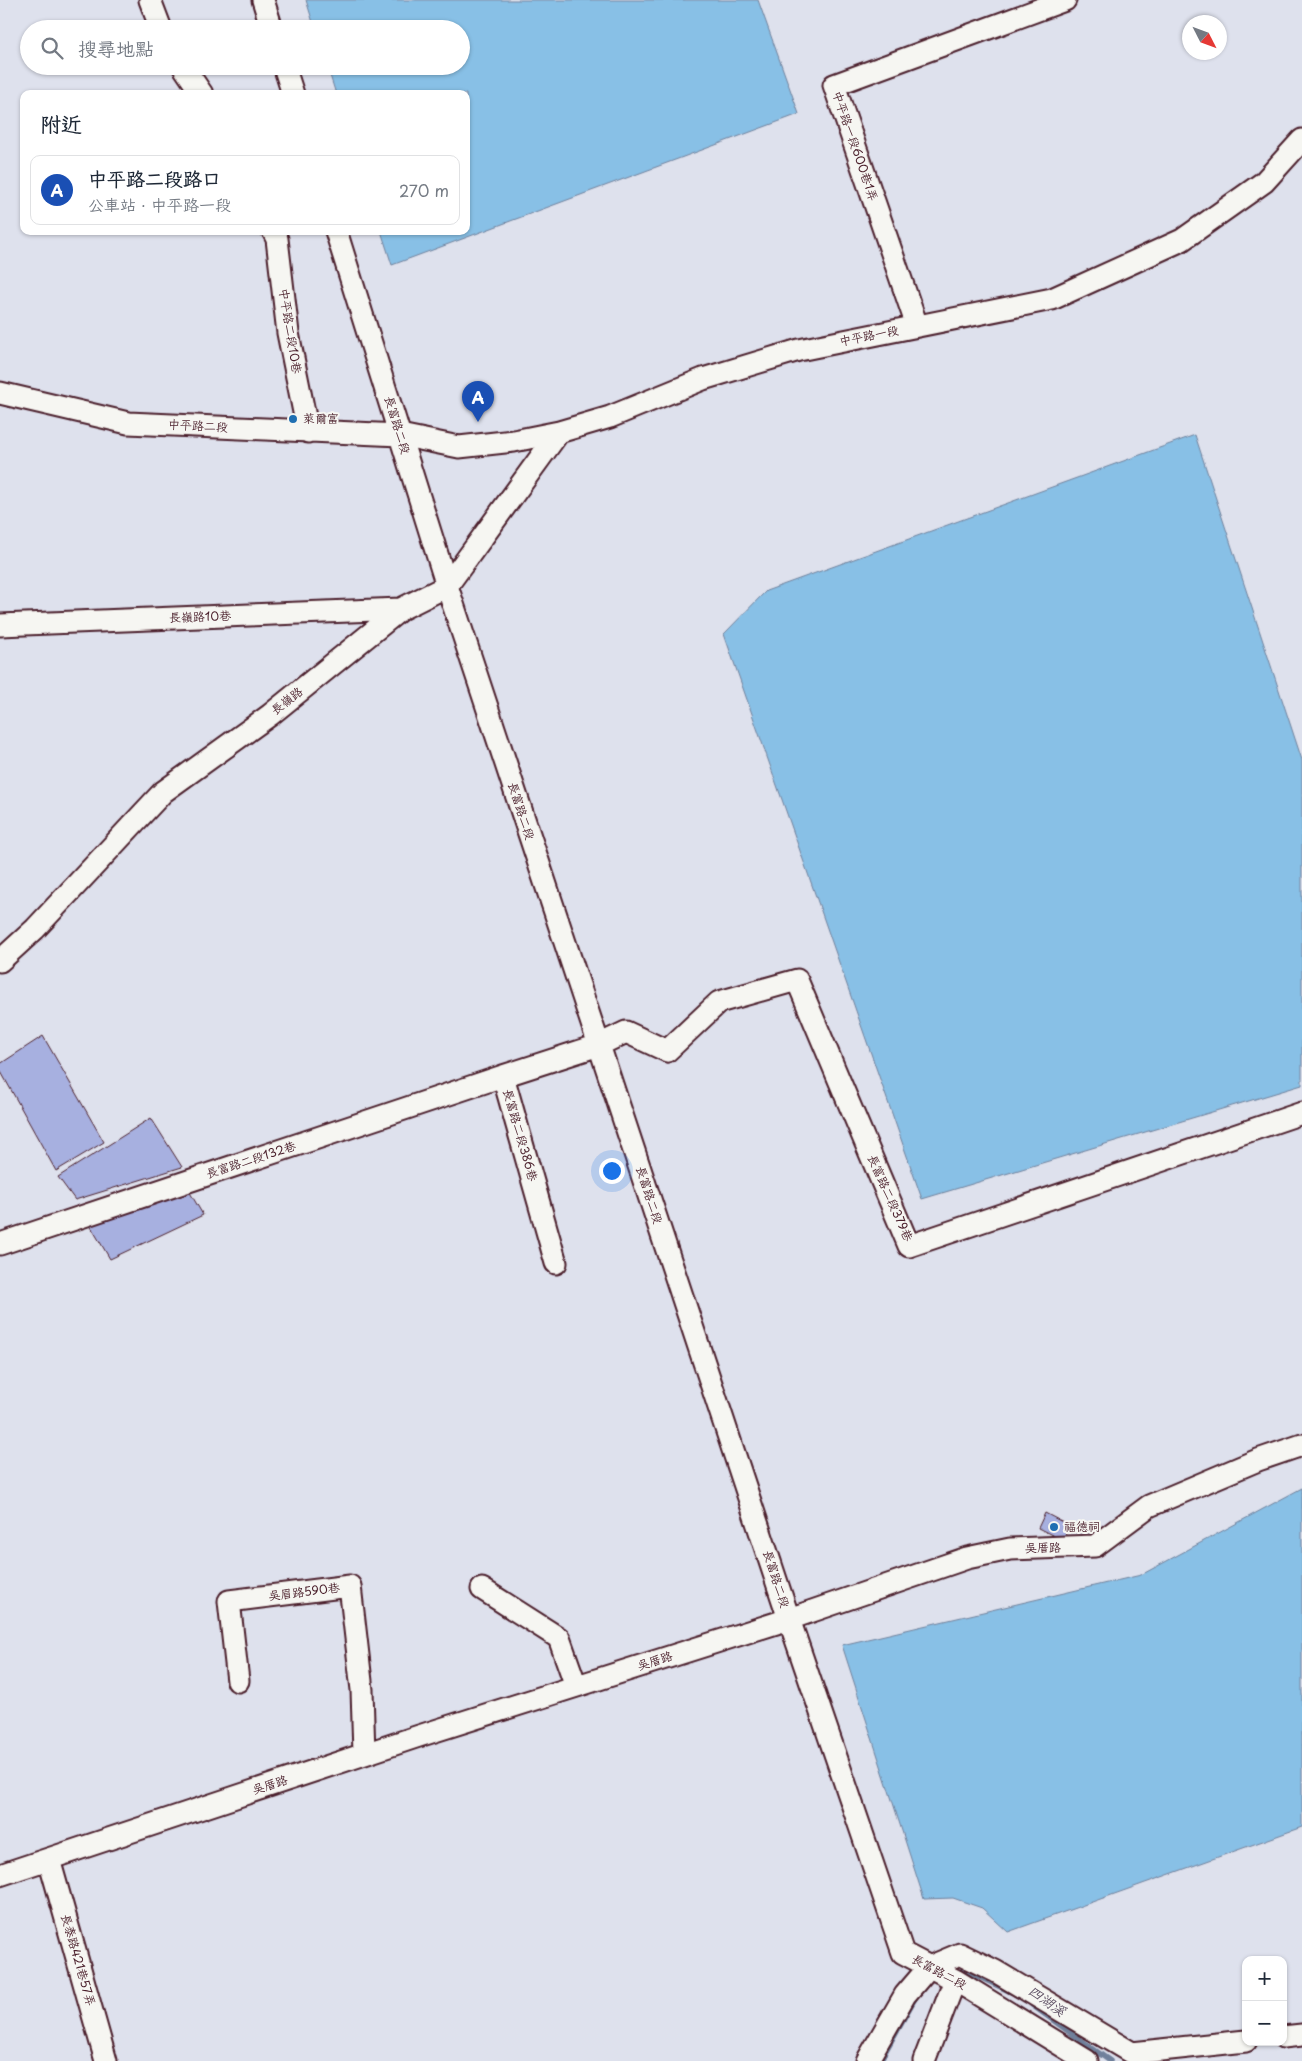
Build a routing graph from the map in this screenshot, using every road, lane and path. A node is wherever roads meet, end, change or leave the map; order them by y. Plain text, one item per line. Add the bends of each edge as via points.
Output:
1 (150, 0) edge
2 (263, 0) edge
3 (1065, 0) edge
4 (158, 20) edge
5 (269, 20) edge
6 (189, 75) edge
7 (287, 75) edge
8 (199, 90) edge
9 (292, 90) edge
10 (1302, 140) edge
11 (275, 235) edge
12 (337, 235) edge
13 (917, 326) junction
14 (0, 393) edge
15 (308, 432) junction
16 (559, 432) junction
17 (400, 435) junction
18 (447, 586) junction
19 (401, 609) junction
20 (0, 625) edge
21 (0, 961) edge
22 (599, 1045) junction
23 (503, 1076) junction
24 (1302, 1113) edge
25 (0, 1244) edge
26 (556, 1263) dead end
27 (1302, 1445) edge
28 (482, 1589) dead end
29 (789, 1619) junction
30 (238, 1681) dead end
31 (576, 1686) junction
32 (364, 1754) junction
33 (49, 1859) junction
34 (0, 1875) edge
35 (929, 1967) junction
36 (955, 1980) junction
37 (1302, 2035) edge
38 (1287, 2037) edge
39 (1242, 2041) edge
40 (106, 2061) edge
41 (868, 2061) edge
42 (924, 2061) edge
43 (1087, 2061) edge

1 - 4 street
2 - 5 street
3 - 13 street, 中平路一段600巷1弄 via 834,85
6 - 8 street
7 - 9 street
10 - 13 street, 中平路一段 via 1264,182 1182,240 1052,299
11 - 15 street, 中平路二段10巷 via 288,333
12 - 17 street, 長富路二段
13 - 16 street, 中平路一段 via 798,350 703,379 610,416
14 - 15 street, 中平路二段 via 128,423
15 - 17 street, 中平路二段
16 - 17 street, 中平路一段 via 459,447
16 - 18 street, 長嶺路
17 - 18 street, 長富路二段
18 - 19 street, 長嶺路
18 - 22 street, 長富路二段
19 - 20 street, 長嶺路10巷
19 - 21 street, 長嶺路 via 270,715 164,792 35,929
22 - 23 street, 長富路二段386巷
22 - 24 street, 長富路二段379巷 via 626,1032 667,1051 719,1002 797,980 909,1246
22 - 29 street, 長富路二段
23 - 25 street, 長富路二段132巷
23 - 26 street, 長富路二段386巷
27 - 29 street, 吳厝路 via 1149,1506 1095,1546 1010,1549 967,1558
28 - 31 street via 559,1638
29 - 31 street, 吳厝路
29 - 35 street, 長富路二段 via 903,1953
30 - 32 street, 吳眉路590巷 via 229,1601 350,1586 362,1690
31 - 32 street, 吳厝路
32 - 33 street, 吳厝路
33 - 34 street, 吳厝路
33 - 40 street, 長泰路421巷57弄
35 - 36 street, 長富路二段
35 - 39 street via 960,1954 995,1971 1132,2054
35 - 41 street via 905,1995
36 - 42 street
36 - 43 street, 長富路二段
37 - 38 street

